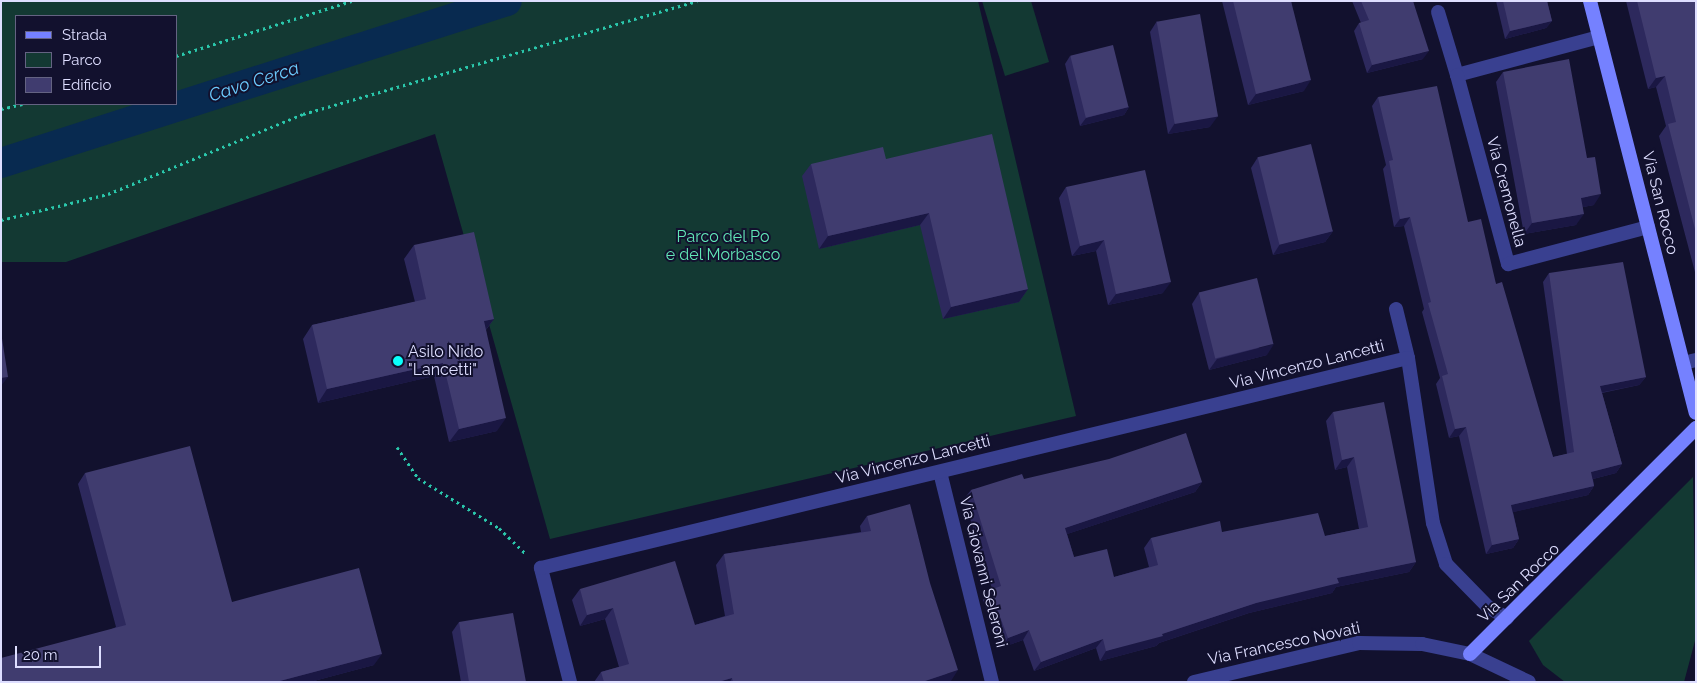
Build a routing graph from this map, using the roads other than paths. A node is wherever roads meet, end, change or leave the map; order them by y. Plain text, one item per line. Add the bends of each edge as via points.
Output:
1 (1590, 1) edge
2 (1438, 12) dead end
3 (1599, 37) junction
4 (1457, 75) junction
5 (1648, 227) junction
6 (1396, 309) dead end
7 (1408, 358) junction
8 (1689, 361) edge
9 (1696, 413) edge
10 (1696, 428) edge
11 (940, 472) junction
12 (1507, 618) junction
13 (1470, 654) junction
14 (570, 682) edge
15 (992, 682) edge
16 (1194, 682) edge
17 (1529, 682) edge

1 - 3 main road, Via San Rocco
2 - 4 street, Via Cremonella
3 - 4 street
3 - 5 main road, Via San Rocco
4 - 5 street, Via Cremonella via 1508,264
5 - 8 main road, Via San Rocco
6 - 7 street, Via Vincenzo Lancetti
7 - 11 street, Via Vincenzo Lancetti
7 - 12 street, Via Vincenzo Lancetti via 1433,522 1446,564 1488,607
8 - 9 main road, Via San Rocco
10 - 12 main road, Via San Rocco
11 - 14 street, Via Vincenzo Lancetti via 541,568
11 - 15 street, Via Giovanni Seleroni
12 - 13 main road, Via San Rocco
13 - 16 street, Via Francesco Novati via 1422,644 1359,643
13 - 17 street, Via Francesco Novati

